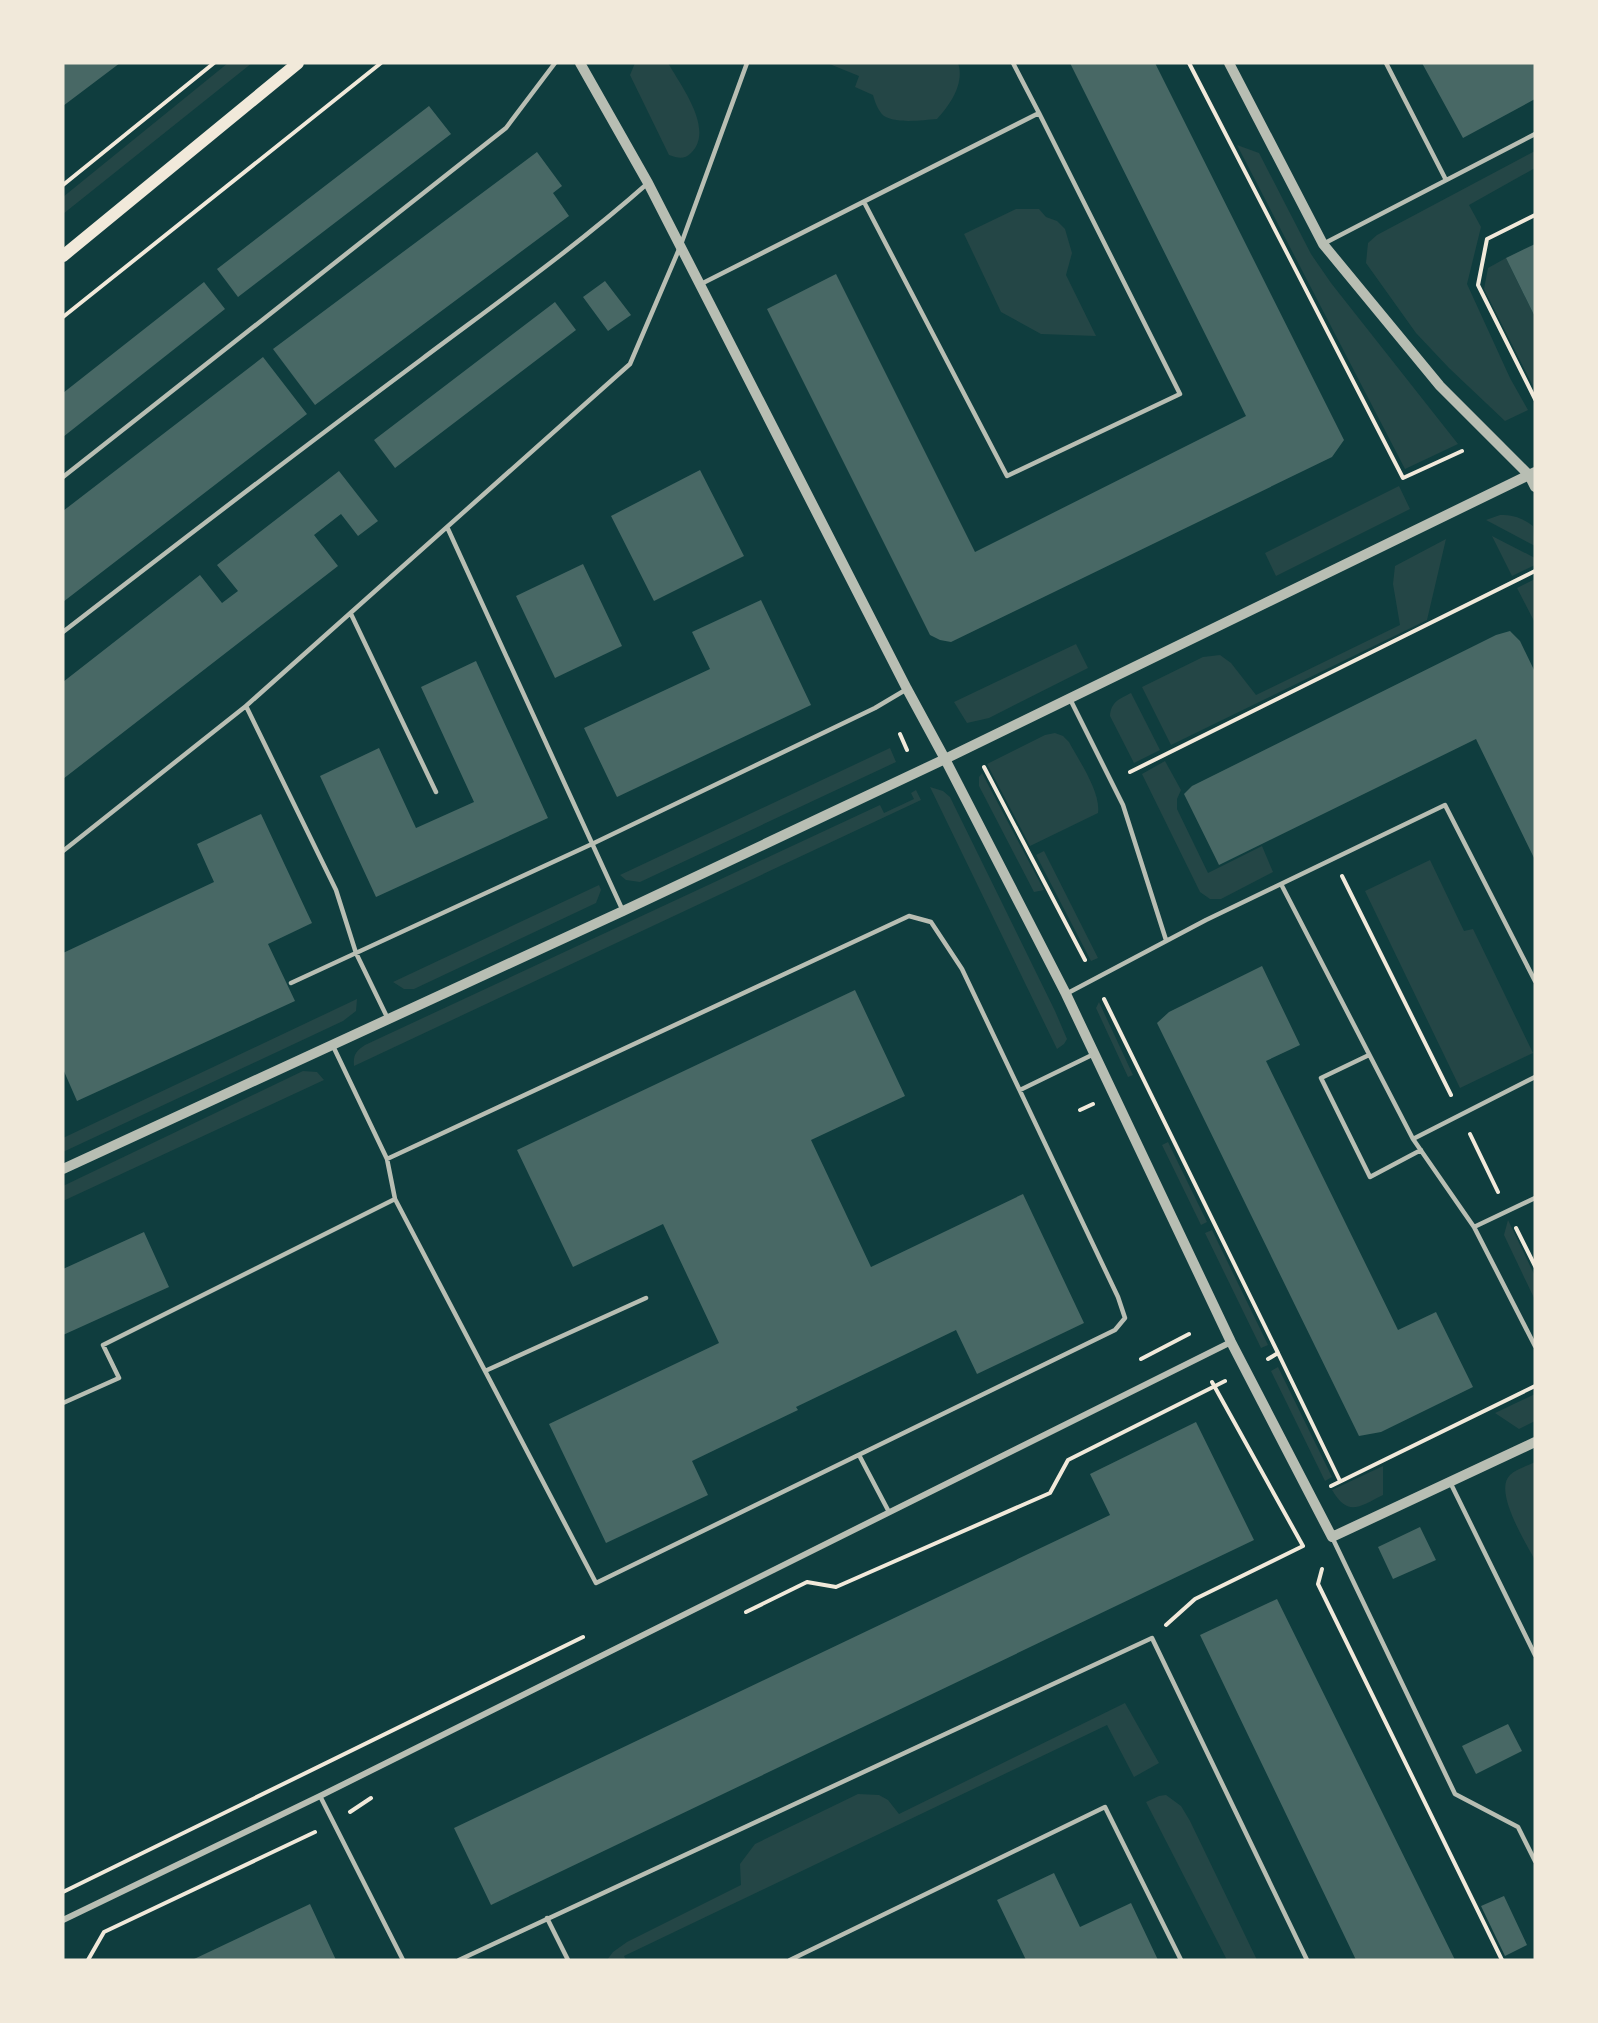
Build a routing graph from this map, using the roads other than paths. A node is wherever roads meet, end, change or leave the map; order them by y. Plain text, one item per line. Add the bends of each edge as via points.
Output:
1 (298, 63) edge
2 (555, 63) edge
3 (580, 63) edge
4 (747, 63) edge
5 (1014, 63) edge
6 (1229, 63) edge
7 (1386, 63) edge
8 (1040, 113) junction
9 (1535, 134) edge
10 (1446, 180) junction
11 (648, 183) junction
12 (864, 202) junction
13 (1323, 244) junction
14 (680, 247) junction
15 (63, 256) edge
16 (699, 285) junction
17 (1532, 474) edge
18 (63, 477) edge
19 (1535, 487) edge
20 (447, 529) junction
21 (351, 614) junction
22 (63, 632) edge
23 (907, 689) junction
24 (1069, 697) junction
25 (246, 706) junction
26 (945, 759) junction
27 (436, 792) dead end
28 (592, 844) junction
29 (63, 851) edge
30 (1281, 884) junction
31 (623, 911) junction
32 (1166, 940) junction
33 (356, 952) junction
34 (1535, 981) edge
35 (291, 983) dead end
36 (1066, 994) junction
37 (388, 1019) junction
38 (332, 1045) junction
39 (1094, 1054) junction
40 (1369, 1054) junction
41 (1535, 1077) edge
42 (1020, 1090) junction
43 (1413, 1138) junction
44 (1421, 1150) junction
45 (387, 1159) junction
46 (63, 1168) edge
47 (1535, 1198) edge
48 (395, 1199) junction
49 (1474, 1227) junction
50 (646, 1298) dead end
51 (1231, 1342) junction
52 (1535, 1346) edge
53 (485, 1371) junction
54 (63, 1403) edge
55 (1535, 1442) edge
56 (859, 1455) junction
57 (1450, 1482) junction
58 (889, 1512) junction
59 (1332, 1537) junction
60 (1535, 1655) edge
61 (320, 1796) junction
62 (1535, 1861) edge
63 (547, 1918) junction
64 (63, 1920) edge
65 (404, 1960) edge
66 (459, 1960) edge
67 (568, 1960) edge
68 (790, 1960) edge
69 (1181, 1960) edge
70 (1307, 1960) edge

1 - 15 main road
2 - 18 lane via 506,128
3 - 11 street
4 - 14 lane
5 - 8 lane
6 - 13 street
7 - 10 lane
8 - 12 lane
8 - 12 lane via 1180,394 1007,476
9 - 10 lane
10 - 13 lane
11 - 14 street
11 - 22 lane
12 - 16 lane
13 - 17 street via 1440,386
14 - 16 street
14 - 20 lane via 630,364
16 - 23 street
17 - 19 street
17 - 24 street
20 - 21 lane
20 - 28 lane
21 - 25 lane
21 - 27 lane
23 - 26 street
23 - 28 lane
24 - 26 street
24 - 32 lane via 1123,805
25 - 29 lane
25 - 33 lane via 336,890
26 - 31 street
26 - 36 street
28 - 31 lane
28 - 33 lane
30 - 32 lane
30 - 34 lane via 1445,806
30 - 40 lane
31 - 37 street
32 - 36 lane
33 - 35 lane
33 - 37 lane
36 - 39 street
37 - 38 street
38 - 45 lane
38 - 46 street
39 - 42 lane
39 - 51 street
40 - 43 lane
40 - 44 lane via 1321,1078 1370,1177
41 - 43 lane
42 - 45 lane via 945,940 931,922 909,916
42 - 56 lane via 1125,1318 1115,1330
43 - 44 lane
44 - 49 lane
45 - 48 lane
47 - 49 lane
48 - 53 lane
48 - 54 lane via 103,1346 119,1378
49 - 52 lane
50 - 53 lane
51 - 58 street
51 - 59 street
53 - 56 lane via 596,1583
55 - 57 street
56 - 58 lane
57 - 59 street
57 - 60 lane
58 - 61 street
59 - 62 lane via 1455,1794 1518,1827
61 - 64 street
61 - 65 lane
63 - 66 lane
63 - 67 lane
63 - 70 lane via 1152,1638
68 - 69 lane via 1105,1807

